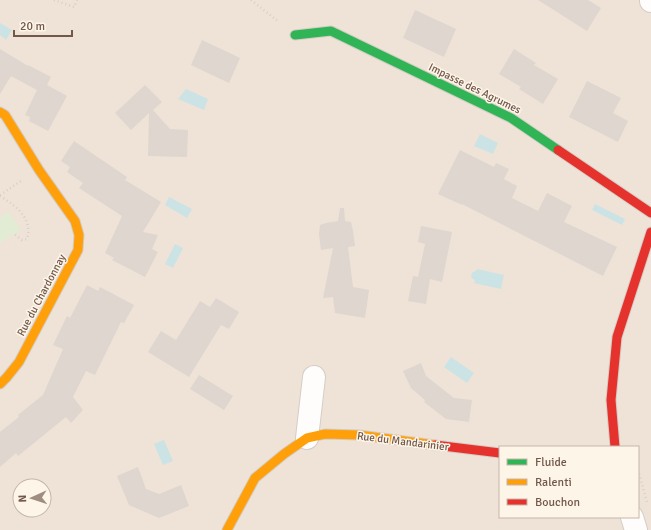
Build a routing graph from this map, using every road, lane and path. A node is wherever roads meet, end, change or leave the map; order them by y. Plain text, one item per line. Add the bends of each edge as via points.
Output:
1 (54, 0) edge
2 (77, 0) edge
3 (251, 0) edge
4 (295, 35) joint
5 (0, 112) edge
6 (39, 170) junction
7 (0, 195) edge
8 (651, 213) edge
9 (651, 232) edge
10 (14, 234) dead end
11 (314, 377) dead end
12 (0, 384) edge
13 (307, 438) junction
14 (615, 446) edge
15 (499, 453) edge
16 (639, 490) edge
17 (640, 511) edge
18 (639, 518) edge
19 (227, 530) edge
20 (636, 530) edge

1 - 2 path via 74,7
3 - 4 path
4 - 8 street, Impasse des Agrumes via 331,31 511,118
5 - 6 street, Rue du Chardonnay via 5,115
6 - 7 path
6 - 12 street, Rue du Chardonnay via 75,221 79,235 78,250 19,362
7 - 10 path via 14,204 25,218 29,232 27,239 22,240
9 - 14 street via 617,337 611,400
11 - 13 street
13 - 15 street, Rue du Mandarinier via 325,434 359,435
13 - 19 street, Rue du Mandarinier via 255,478
16 - 17 path
18 - 20 street

